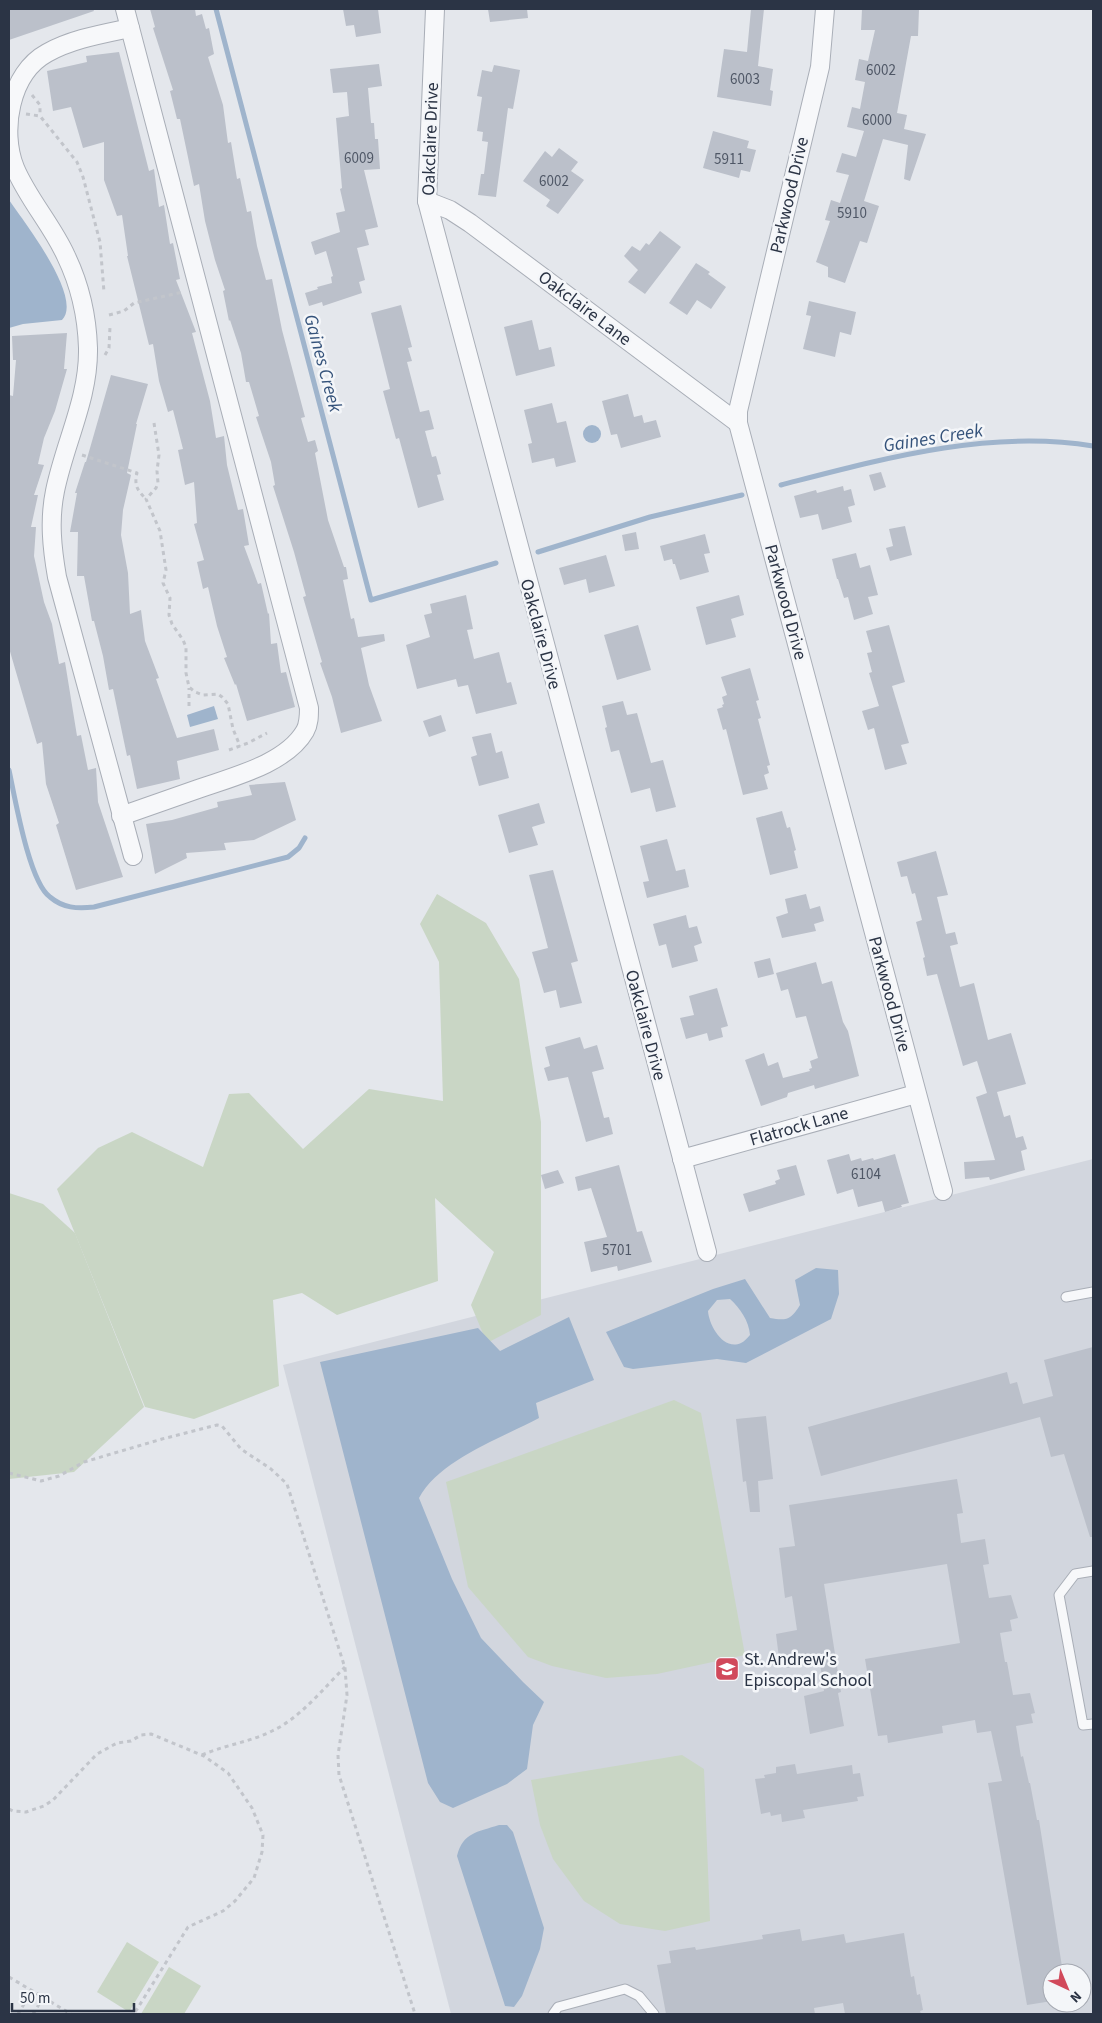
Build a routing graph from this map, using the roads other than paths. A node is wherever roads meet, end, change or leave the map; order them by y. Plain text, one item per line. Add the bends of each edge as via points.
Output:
1 (125, 9) edge
2 (435, 9) edge
3 (825, 9) edge
4 (130, 28) junction
5 (11, 93) edge
6 (427, 201) junction
7 (738, 423) junction
8 (121, 816) junction
9 (133, 856) dead end
10 (916, 1094) junction
11 (682, 1159) junction
12 (943, 1191) dead end
13 (707, 1252) dead end
14 (1093, 1292) edge
15 (1066, 1296) dead end
16 (1093, 1571) edge
17 (1093, 1724) edge
18 (553, 2014) edge
19 (654, 2014) edge

1 - 4 street
2 - 6 street, Oakclaire Drive
3 - 7 street, Parkwood Drive via 820,67 738,411
4 - 5 street via 78,40 45,54
4 - 8 street via 309,708 309,720 298,740 266,763
5 - 8 street via 9,128 14,166 67,257 86,318 86,382 54,499 51,522 53,552
6 - 7 street, Oakclaire Lane via 470,223
6 - 11 street, Oakclaire Drive
7 - 10 street, Parkwood Drive
8 - 9 street
10 - 11 street, Flatrock Lane
10 - 12 street, Parkwood Drive
11 - 13 street, Oakclaire Drive
14 - 15 lane
16 - 17 lane via 1075,1574 1060,1595 1083,1725
18 - 19 lane via 558,2007 625,1989 639,1996

